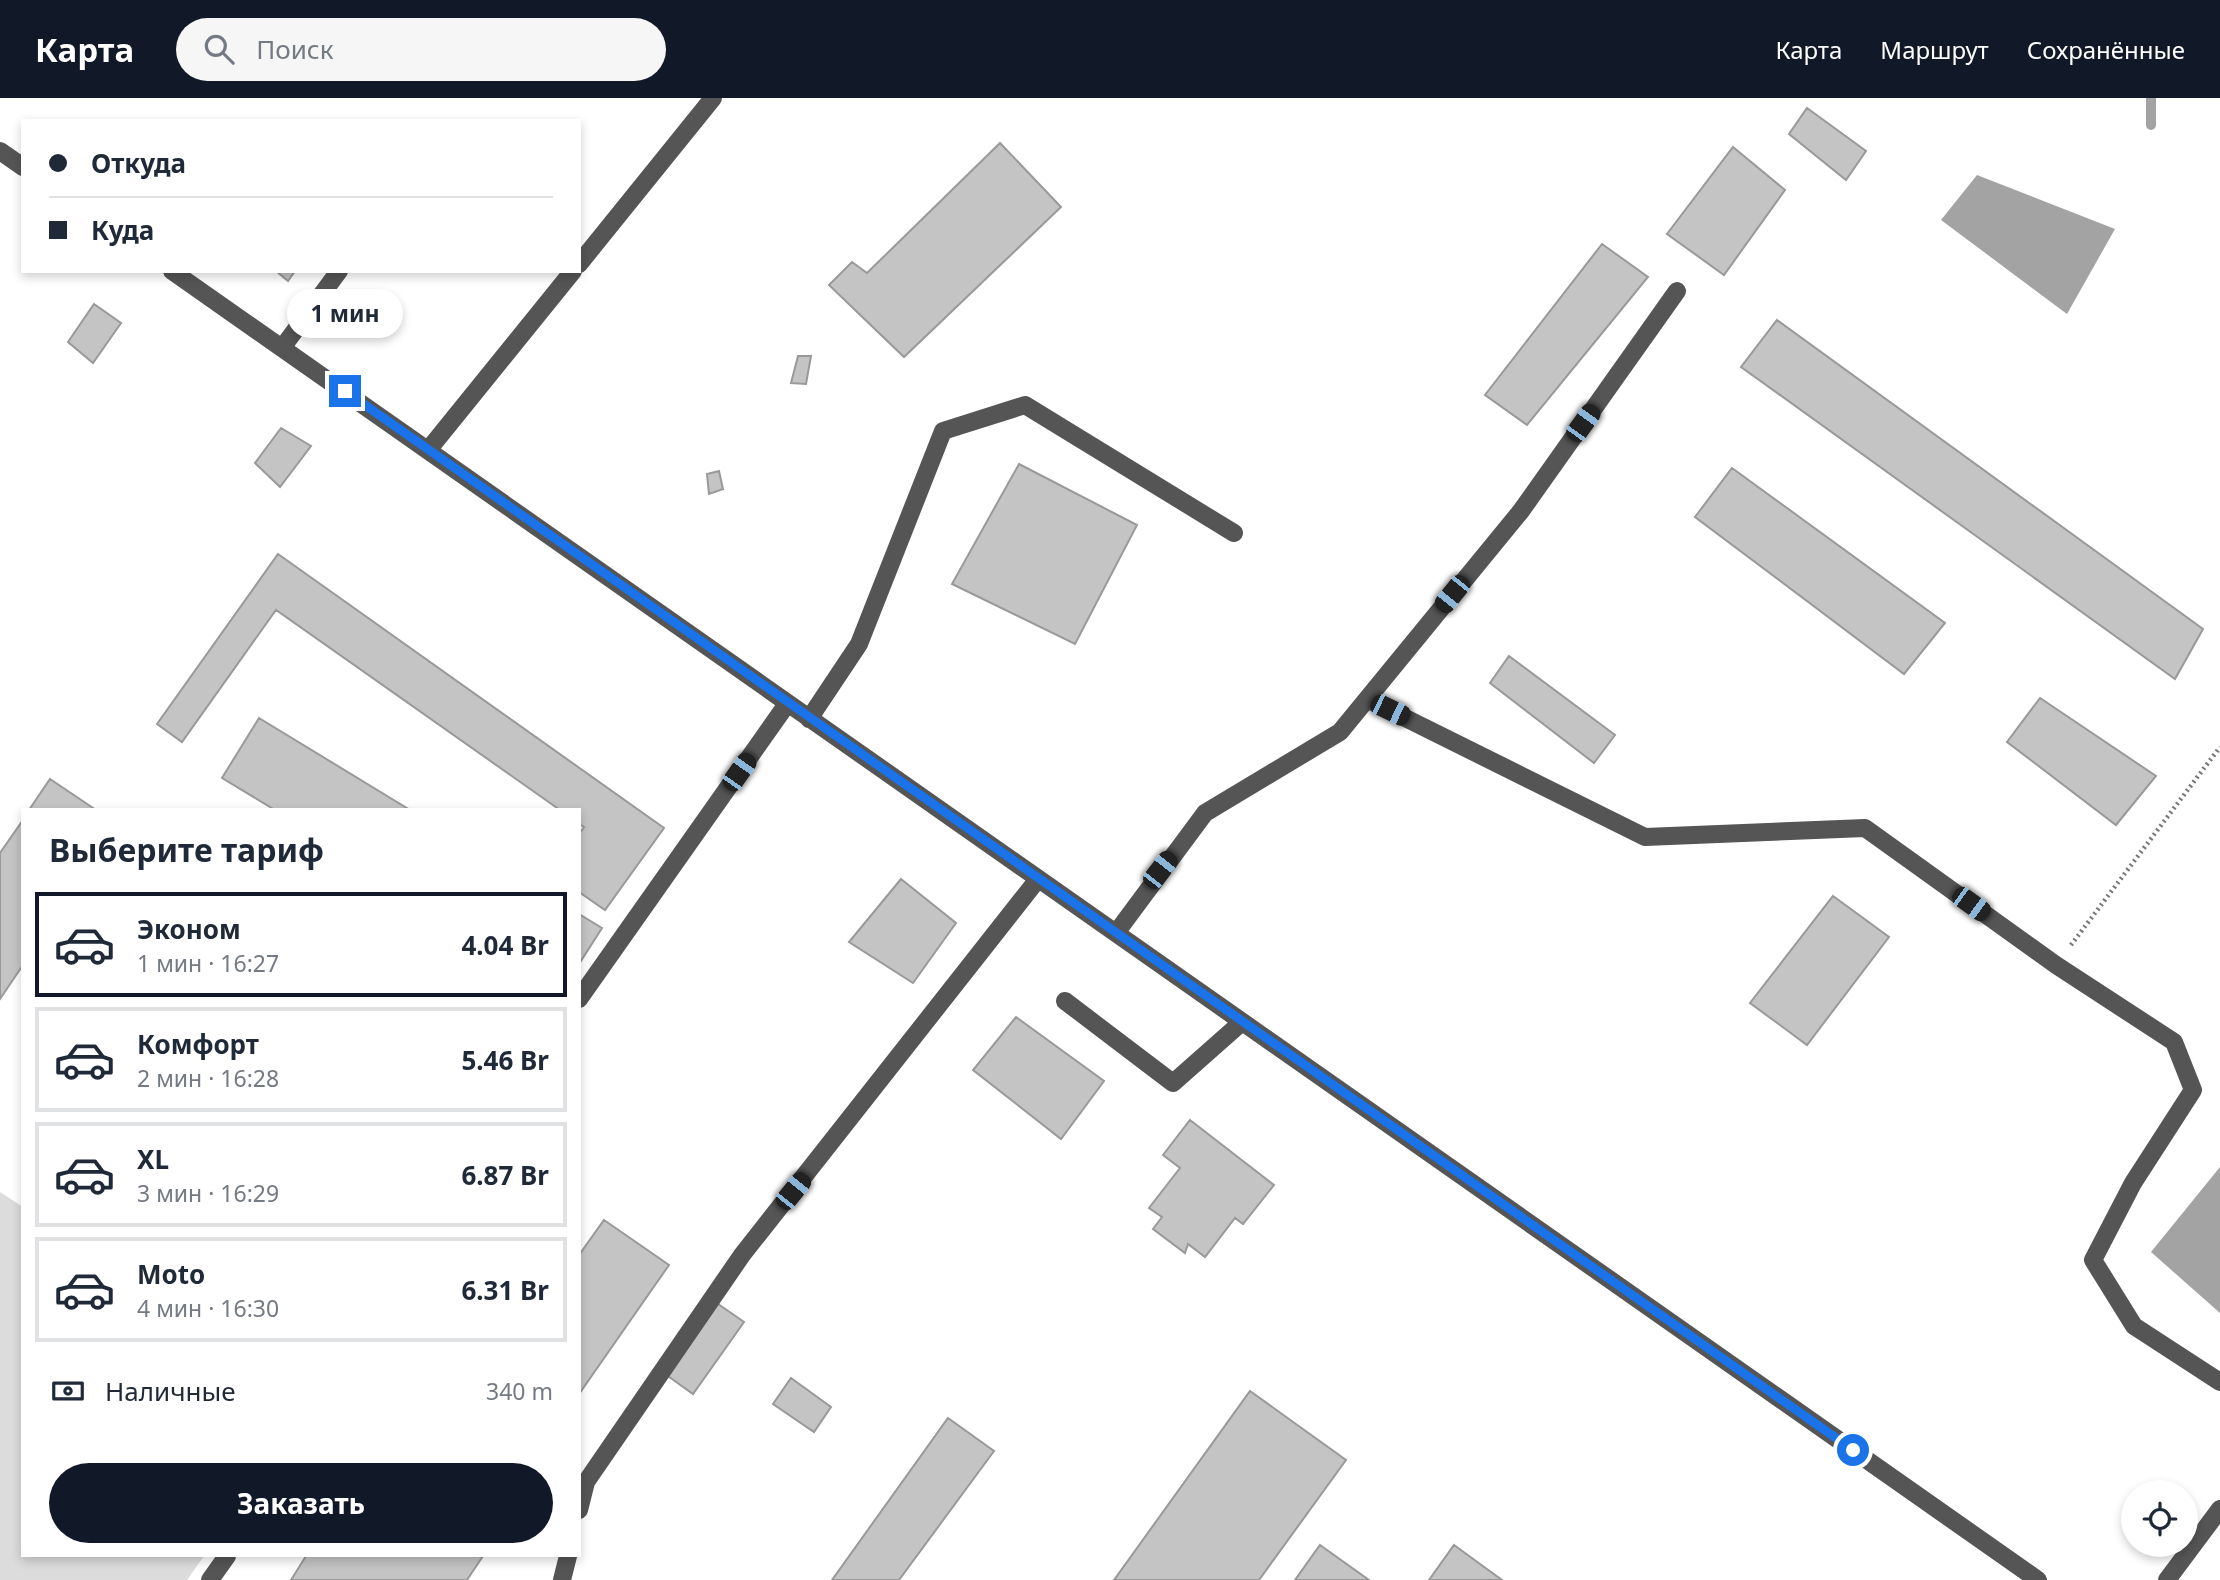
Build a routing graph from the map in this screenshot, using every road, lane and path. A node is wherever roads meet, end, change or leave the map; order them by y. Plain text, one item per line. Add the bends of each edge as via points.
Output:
1 (713, 98) edge
2 (0, 151) edge
3 (21, 166) edge
4 (581, 262) edge
5 (175, 273) edge
6 (337, 273) edge
7 (571, 273) edge
8 (1677, 291) dead end
9 (282, 348) junction
10 (429, 449) junction
11 (1234, 533) dead end
12 (1367, 699) junction
13 (787, 704) junction
14 (809, 719) junction
15 (2220, 747) edge
16 (1038, 879) junction
17 (1116, 933) junction
18 (2056, 965) junction
19 (581, 996) edge
20 (1065, 1001) dead end
21 (1242, 1022) junction
22 (2220, 1382) edge
23 (581, 1502) edge
24 (2220, 1509) edge
25 (226, 1557) edge
26 (568, 1557) edge
27 (210, 1580) edge
28 (562, 1580) edge
29 (2038, 1580) edge
30 (2167, 1580) edge

1 - 4 street
2 - 3 street
5 - 9 street
6 - 9 street
7 - 10 street
8 - 12 street via 1521,511
9 - 10 street
10 - 13 street
11 - 14 street via 1025,405 943,431 859,644
12 - 17 street via 1340,732 1205,813
12 - 18 street via 1645,837 1866,828
13 - 14 street
13 - 19 street
14 - 16 street
15 - 18 path
16 - 17 street
16 - 23 street via 742,1255 586,1482
17 - 21 street
18 - 22 street via 2174,1042 2193,1090 2133,1183 2093,1260 2134,1326
20 - 21 street via 1173,1083
21 - 29 street
24 - 30 street
25 - 27 street
26 - 28 street

